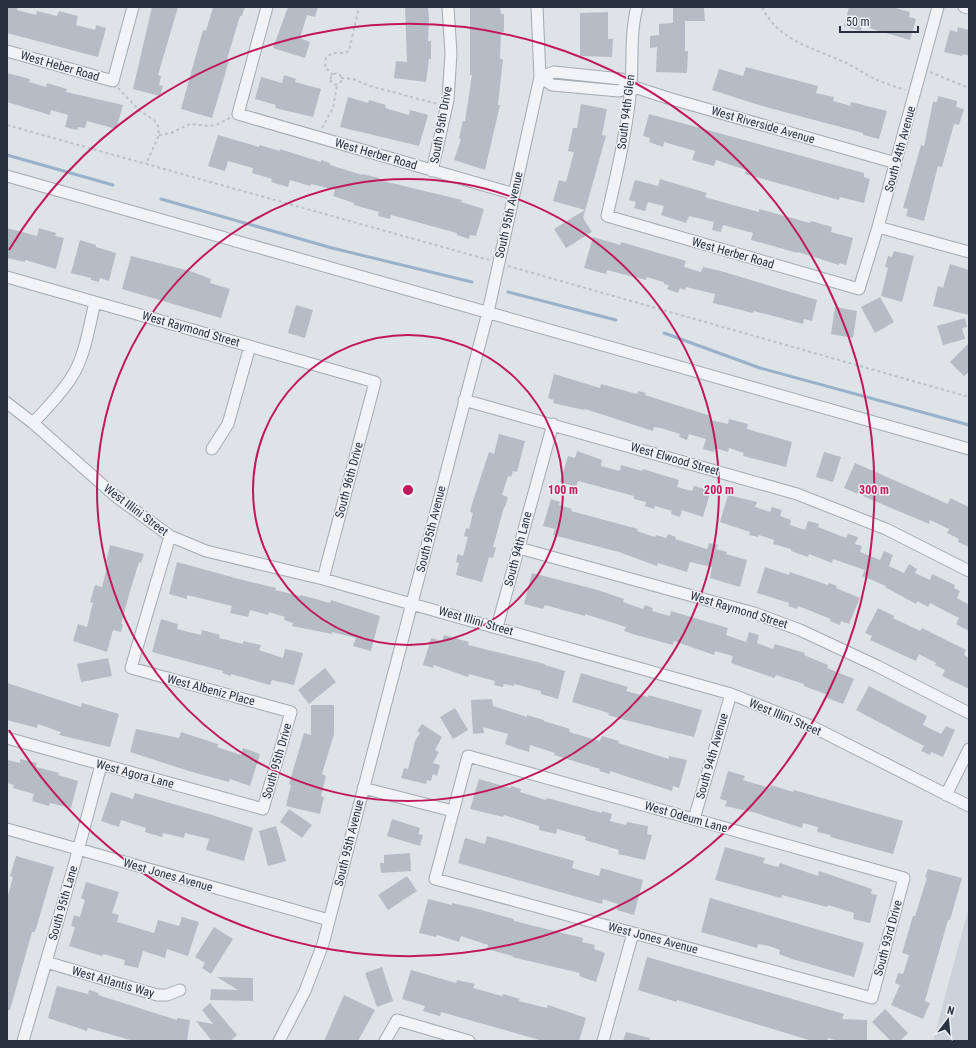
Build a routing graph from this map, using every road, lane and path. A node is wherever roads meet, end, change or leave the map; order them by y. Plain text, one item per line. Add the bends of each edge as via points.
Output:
1 (133, 7) edge
2 (267, 7) edge
3 (360, 7) edge
4 (448, 7) edge
5 (538, 7) edge
6 (637, 7) edge
7 (762, 7) edge
8 (938, 7) edge
9 (964, 7) edge
10 (969, 8) edge
11 (7, 51) edge
12 (922, 69) junction
13 (332, 75) junction
14 (540, 77) junction
15 (341, 78) junction
16 (113, 81) junction
17 (337, 85) junction
18 (631, 86) junction
19 (969, 88) edge
20 (915, 93) junction
21 (446, 106) junction
22 (238, 114) junction
23 (160, 135) junction
24 (319, 138) junction
25 (896, 163) junction
26 (146, 164) dead end
27 (432, 171) junction
28 (7, 176) edge
29 (514, 194) junction
30 (607, 216) joint
31 (878, 227) junction
32 (969, 252) edge
33 (7, 277) edge
34 (858, 289) joint
35 (95, 302) junction
36 (488, 312) junction
37 (250, 346) junction
38 (375, 382) joint
39 (464, 400) junction
40 (7, 402) edge
41 (33, 423) junction
42 (553, 424) junction
43 (212, 449) dead end
44 (969, 449) edge
45 (170, 536) junction
46 (519, 548) junction
47 (969, 571) edge
48 (323, 579) junction
49 (412, 603) junction
50 (497, 627) junction
51 (731, 694) junction
52 (291, 712) joint
53 (969, 713) edge
54 (7, 738) edge
55 (969, 749) edge
56 (101, 765) junction
57 (363, 788) junction
58 (946, 795) junction
59 (969, 806) edge
60 (263, 810) joint
61 (453, 811) junction
62 (694, 819) junction
63 (7, 829) edge
64 (78, 849) junction
65 (904, 878) joint
66 (329, 920) junction
67 (633, 933) junction
68 (46, 962) junction
69 (180, 990) dead end
70 (872, 998) joint
71 (23, 1041) edge
72 (279, 1041) edge
73 (385, 1041) edge
74 (469, 1041) edge
75 (603, 1041) edge

1 - 16 street
2 - 22 street
3 - 13 path via 348,51 332,53 326,58 326,67
4 - 21 street, South 95th Drive via 451,53
5 - 14 street, South 95th Avenue
6 - 18 street, South 94th Glen via 633,21
7 - 20 path via 774,24 803,46 844,62 882,82
8 - 12 street, South 94th Avenue
9 - 10 street
11 - 16 street, West Heber Road
12 - 19 path
12 - 20 street, South 94th Avenue
13 - 15 path via 338,74
13 - 17 path via 331,81
14 - 18 street, West Riverside Avenue via 552,85 619,91
14 - 29 street, South 95th Avenue
15 - 17 path
15 - 21 path
16 - 23 path via 140,111 154,120
17 - 24 path via 333,108
18 - 25 street, West Riverside Avenue
18 - 30 street, South 94th Glen via 623,144
20 - 25 street, South 94th Avenue
21 - 27 street, South 95th Drive
22 - 23 path via 218,124 190,124 172,133
22 - 24 street, West Herber Road
23 - 26 path
24 - 27 street, West Herber Road
25 - 31 street, South 94th Avenue
27 - 29 street, West Herber Road
28 - 36 street
29 - 36 street, South 95th Avenue
30 - 34 street, West Herber Road
31 - 32 street
31 - 34 street, South 94th Avenue
33 - 35 street, West Raymond Street
35 - 37 street, West Raymond Street
35 - 41 street via 79,361 72,377
36 - 39 street, South 95th Avenue
36 - 44 street
37 - 38 street, West Raymond Street
37 - 43 street via 228,424
38 - 48 street, South 96th Drive
39 - 42 street, West Elwood Street
39 - 49 street, South 95th Avenue
40 - 41 street, West Illini Street
41 - 45 street, West Illini Street via 114,495
42 - 46 street, South 94th Lane
42 - 47 street, West Elwood Street via 797,494 886,529
45 - 48 street, West Illini Street via 206,551
45 - 52 street, West Albeniz Place via 131,668
46 - 50 street, South 94th Lane
46 - 53 street, West Raymond Street via 754,613 800,630
48 - 49 street, West Illini Street
49 - 50 street, West Illini Street
49 - 57 street, South 95th Avenue
50 - 51 street, West Illini Street
51 - 58 street, West Illini Street via 810,726
51 - 62 street, South 94th Avenue
52 - 60 street, South 95th Drive
54 - 56 street, West Agora Lane
55 - 58 street
56 - 60 street, West Agora Lane
56 - 64 street, South 95th Lane
57 - 61 street
57 - 66 street, South 95th Avenue
58 - 59 street, West Illini Street
61 - 62 street, West Odeum Lane via 468,756
61 - 67 street, West Jones Avenue via 435,879
62 - 65 street, West Odeum Lane
63 - 64 street, West Jones Avenue
64 - 66 street, West Jones Avenue
64 - 68 street, South 95th Lane
65 - 70 street, South 93rd Drive
66 - 72 street, South 95th Avenue via 314,971
67 - 70 street, West Jones Avenue
67 - 75 street
68 - 69 street, West Atlantis Way via 157,995 167,995
68 - 71 street, South 95th Lane
73 - 74 street via 397,1020

